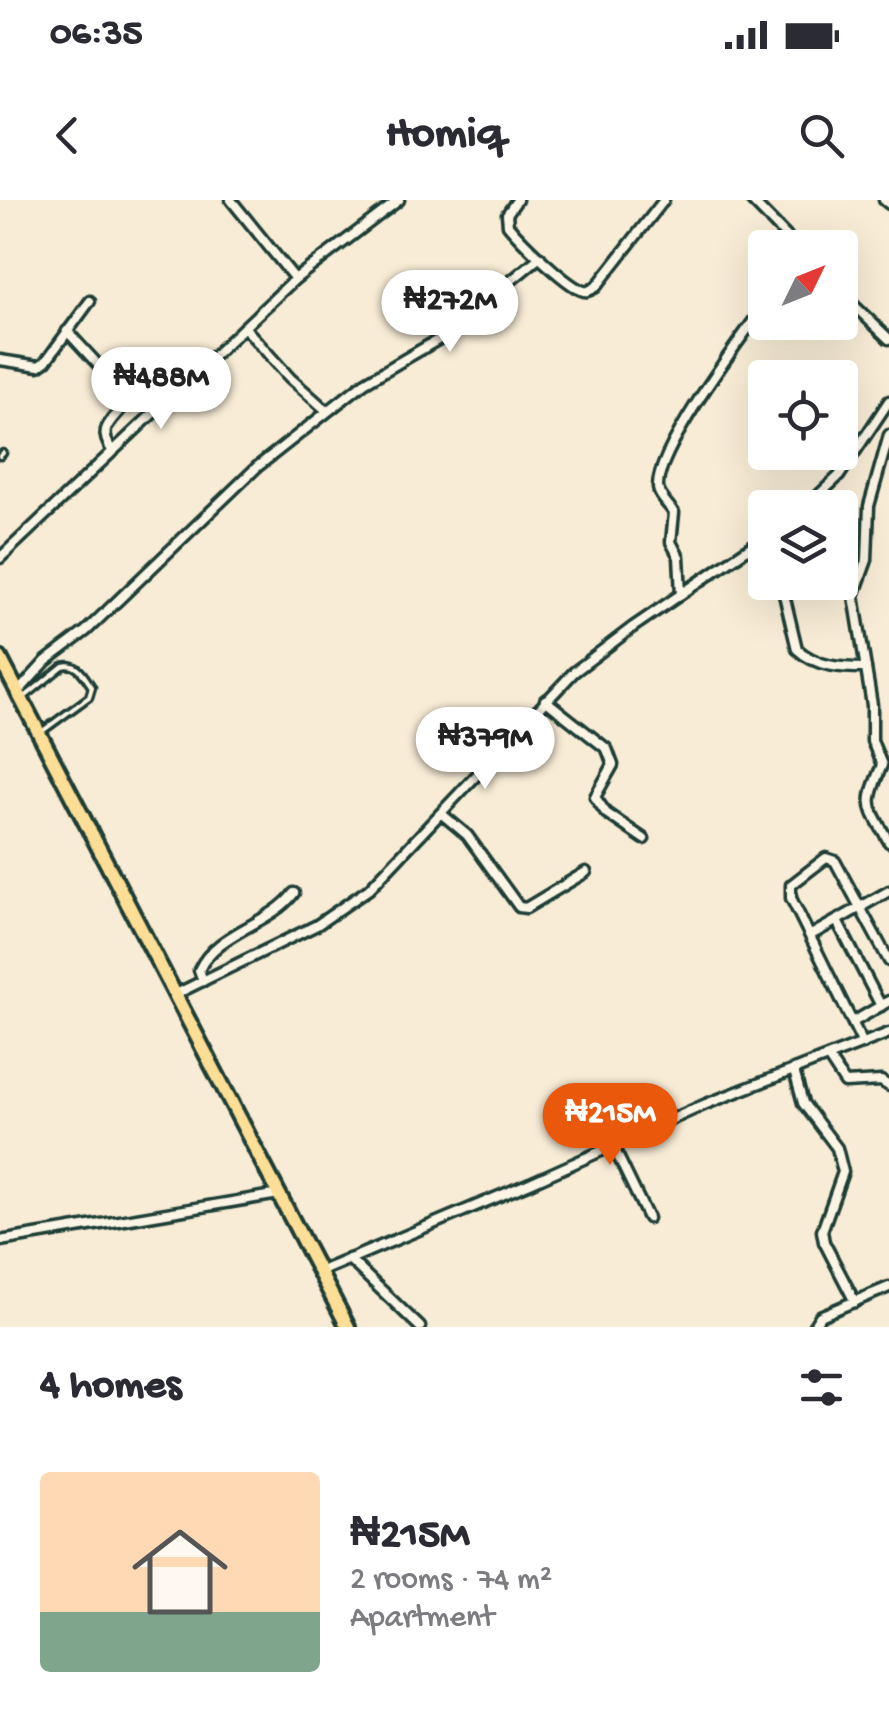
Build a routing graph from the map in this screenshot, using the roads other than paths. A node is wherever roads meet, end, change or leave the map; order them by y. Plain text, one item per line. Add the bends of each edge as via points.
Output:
1 (231, 200) edge
2 (398, 200) edge
3 (517, 200) edge
4 (664, 200) edge
5 (751, 200) edge
6 (780, 230) edge
7 (540, 257) junction
8 (295, 279) junction
9 (90, 301) dead end
10 (858, 309) edge
11 (245, 328) junction
12 (748, 330) edge
13 (67, 331) junction
14 (889, 339) edge
15 (0, 360) edge
16 (889, 401) edge
17 (326, 411) junction
18 (886, 413) edge
19 (889, 434) edge
20 (112, 452) junction
21 (824, 490) edge
22 (748, 549) edge
23 (0, 558) edge
24 (681, 594) junction
25 (785, 600) edge
26 (0, 658) edge
27 (866, 668) junction
28 (20, 696) junction
29 (544, 700) junction
30 (40, 733) junction
31 (442, 815) junction
32 (644, 838) dead end
33 (889, 842) edge
34 (586, 872) dead end
35 (889, 890) edge
36 (294, 893) dead end
37 (860, 908) junction
38 (837, 920) junction
39 (812, 935) junction
40 (889, 961) edge
41 (203, 981) junction
42 (176, 994) junction
43 (885, 1003) edge
44 (852, 1022) junction
45 (889, 1033) edge
46 (862, 1044) junction
47 (828, 1057) junction
48 (794, 1071) junction
49 (889, 1086) edge
50 (613, 1146) junction
51 (279, 1194) junction
52 (648, 1218) dead end
53 (0, 1241) edge
54 (349, 1259) junction
55 (319, 1272) junction
56 (889, 1288) edge
57 (854, 1302) junction
58 (348, 1327) edge
59 (420, 1327) edge
60 (813, 1327) edge

1 - 8 street
2 - 8 street
3 - 7 street via 508,225
4 - 7 street via 589,291
5 - 6 street
7 - 17 street via 441,338
8 - 11 street
9 - 13 street
10 - 14 street
11 - 17 street
11 - 20 street
12 - 24 street via 696,405 661,474 658,490 674,514 671,542
13 - 15 street via 39,366
13 - 20 street via 126,394 105,428
16 - 18 street
17 - 28 street via 236,484 86,631 46,661
18 - 21 street
19 - 27 street via 869,506 865,569 854,596
20 - 23 street
22 - 24 street
24 - 29 street
25 - 27 street via 805,656
26 - 28 main road
27 - 33 street via 872,741 882,766 868,798
28 - 30 main road
28 - 30 lane via 71,664 92,687 89,697
29 - 31 street
29 - 32 street via 608,748 613,765 596,797 606,813
30 - 42 main road
31 - 34 street via 467,835 519,907
31 - 41 street via 369,890
35 - 37 street
36 - 41 street via 282,909 203,961
37 - 38 street
37 - 39 street via 840,868 826,858 791,885 791,898
37 - 40 street
38 - 39 street
38 - 43 street
39 - 44 street
41 - 42 street
42 - 51 main road
43 - 44 street
44 - 46 street
45 - 46 street
46 - 47 street
47 - 48 street
47 - 49 street via 845,1083
48 - 50 street
48 - 57 street via 804,1103 837,1148 843,1172 822,1231
50 - 52 street
50 - 54 street
51 - 53 street
51 - 55 main road
54 - 55 street
54 - 59 street
55 - 58 main road
56 - 57 street
57 - 60 street via 820,1316

